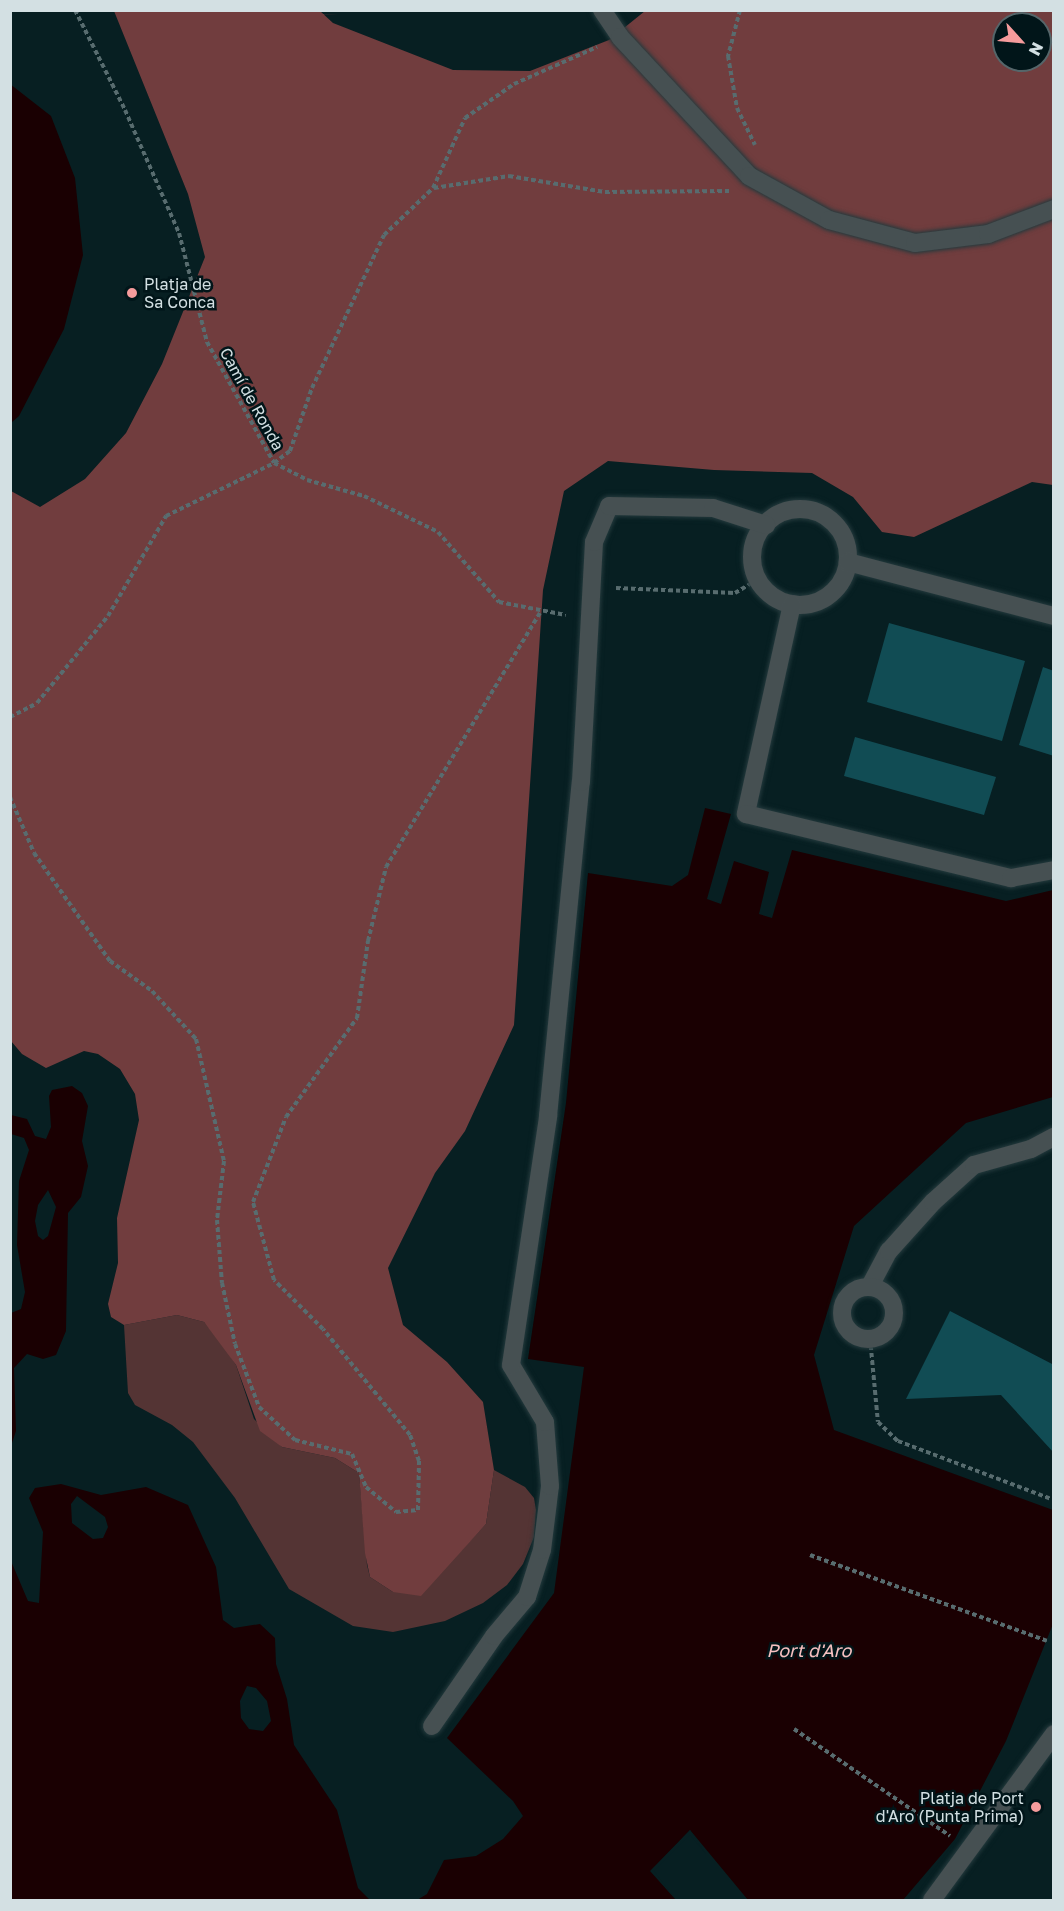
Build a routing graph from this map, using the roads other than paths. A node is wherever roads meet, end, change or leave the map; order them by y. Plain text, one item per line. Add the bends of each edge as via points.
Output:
1 (602, 10) edge
2 (1053, 209) edge
3 (766, 525) junction
4 (848, 562) junction
5 (792, 604) junction
6 (1053, 616) edge
7 (1053, 870) edge
8 (1053, 1137) edge
9 (870, 1286) junction
10 (432, 1726) dead end
11 (1053, 1734) edge
12 (932, 1900) edge

1 - 2 street via 620,37 749,176 829,219 915,243 988,234
3 - 4 street via 788,511 814,511 836,525 843,536
3 - 5 street via 753,550 758,579 772,596
3 - 10 street via 713,508 609,507 594,542 581,782 548,1116 511,1365 545,1422 550,1486 542,1550 527,1597 494,1636
4 - 5 street via 845,575 832,593 813,604
4 - 6 street
5 - 7 street via 746,814 1011,878
8 - 9 street via 1031,1149 974,1166 933,1202 889,1251
9 - 9 street via 883,1290 892,1301 895,1314 890,1327 870,1338 854,1334 845,1324 842,1311 846,1298 857,1289
11 - 12 street

